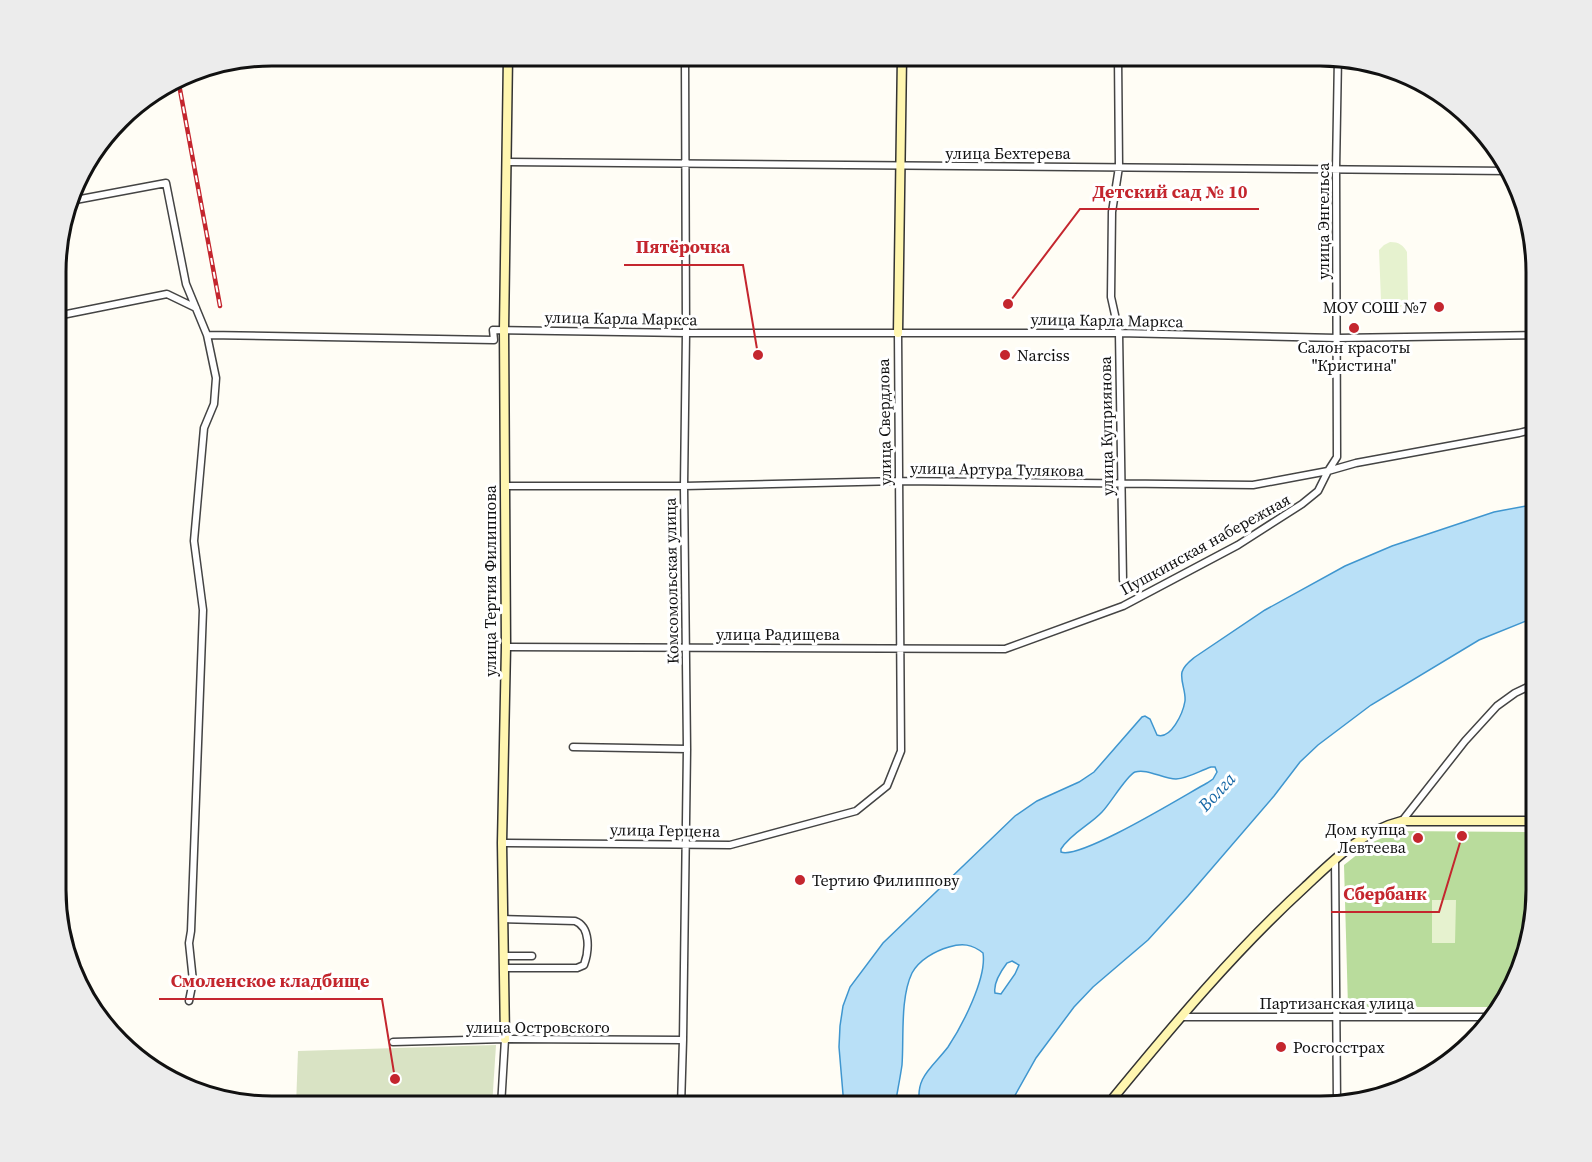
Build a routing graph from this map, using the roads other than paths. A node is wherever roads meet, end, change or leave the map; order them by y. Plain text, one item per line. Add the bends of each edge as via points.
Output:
1 (508, 66) edge
2 (685, 66) edge
3 (902, 66) edge
4 (1118, 66) edge
5 (1338, 67) edge
6 (506, 162) junction
7 (686, 164) junction
8 (900, 166) junction
9 (1119, 168) junction
10 (1336, 169) junction
11 (1499, 171) edge
12 (80, 199) edge
13 (196, 308) junction
14 (66, 314) edge
15 (501, 330) junction
16 (686, 333) junction
17 (898, 333) junction
18 (1119, 333) junction
19 (207, 335) junction
20 (1526, 335) edge
21 (1337, 338) junction
22 (1526, 431) edge
23 (1328, 471) junction
24 (900, 481) junction
25 (1120, 485) junction
26 (505, 486) junction
27 (684, 486) junction
28 (1123, 580) dead end
29 (1047, 632) joint
30 (506, 647) junction
31 (900, 647) junction
32 (686, 648) junction
33 (1526, 688) edge
34 (573, 747) dead end
35 (687, 749) junction
36 (887, 786) joint
37 (1402, 821) junction
38 (1526, 821) edge
39 (502, 843) junction
40 (686, 843) junction
41 (1335, 860) junction
42 (503, 919) junction
43 (504, 956) junction
44 (532, 956) dead end
45 (505, 968) junction
46 (189, 1001) dead end
47 (1180, 1017) junction
48 (1337, 1017) junction
49 (1481, 1017) edge
50 (505, 1040) junction
51 (683, 1040) junction
52 (393, 1042) dead end
53 (1337, 1095) edge
54 (502, 1096) edge
55 (681, 1096) edge
56 (1115, 1096) edge

1 - 6 street, улица Тертия Филиппова
2 - 7 street, Комсомольская улица
3 - 8 street, улица Свердлова
4 - 9 street, улица Куприянова
5 - 10 street, улица Энгельса
6 - 7 street, улица Бехтерева
6 - 15 street, улица Тертия Филиппова
7 - 8 street, улица Бехтерева
7 - 16 street, Комсомольская улица
8 - 9 street, улица Бехтерева
8 - 17 street, улица Свердлова
9 - 10 street, улица Бехтерева
9 - 18 street, улица Куприянова via 1112,212 1111,297
10 - 11 street, улица Бехтерева
10 - 21 street, улица Энгельса
12 - 13 street via 166,183 186,284
13 - 14 street via 167,294
13 - 19 street
15 - 16 street, улица Карла Маркса
15 - 19 street via 493,330 494,340
15 - 26 street, улица Тертия Филиппова
16 - 17 street, улица Карла Маркса
16 - 27 street, Комсомольская улица
17 - 18 street, улица Карла Маркса
17 - 24 street, улица Свердлова
18 - 21 street, улица Карла Маркса
18 - 25 street, улица Куприянова
19 - 46 street via 216,378 214,404 204,428 194,541 203,610
20 - 21 street, улица Карла Маркса
21 - 23 street, улица Энгельса via 1337,457
22 - 23 street
23 - 25 street, улица Артура Тулякова via 1253,485
23 - 29 street, Пушкинская набережная via 1318,491 1238,545 1123,606
24 - 25 street, улица Артура Тулякова
24 - 27 street, улица Артура Тулякова
24 - 31 street, улица Свердлова
25 - 28 street, улица Куприянова
26 - 27 street, улица Артура Тулякова
26 - 30 street, улица Тертия Филиппова
27 - 32 street, Комсомольская улица
29 - 31 street, улица Радищева via 1005,649
30 - 32 street, улица Радищева
30 - 39 street, улица Тертия Филиппова
31 - 32 street, улица Радищева
31 - 36 street, улица Свердлова via 902,751
32 - 35 street, Комсомольская улица
33 - 37 street via 1497,706
34 - 35 street
35 - 40 street, Комсомольская улица
36 - 40 street, улица Герцена via 856,811 730,845
37 - 38 street
37 - 41 street via 1372,831
39 - 40 street, улица Герцена
39 - 42 street, улица Тертия Филиппова
40 - 51 street, Комсомольская улица
41 - 47 street via 1269,920
41 - 48 street
42 - 43 street, улица Тертия Филиппова
42 - 45 street via 575,921 587,931 584,965
43 - 44 street
43 - 45 street, улица Тертия Филиппова
45 - 50 street, улица Тертия Филиппова
47 - 48 street, Партизанская улица
47 - 56 street
48 - 49 street, Партизанская улица
48 - 53 street
50 - 51 street, улица Островского
50 - 52 street, улица Островского
50 - 54 street, улица Тертия Филиппова
51 - 55 street, Комсомольская улица

